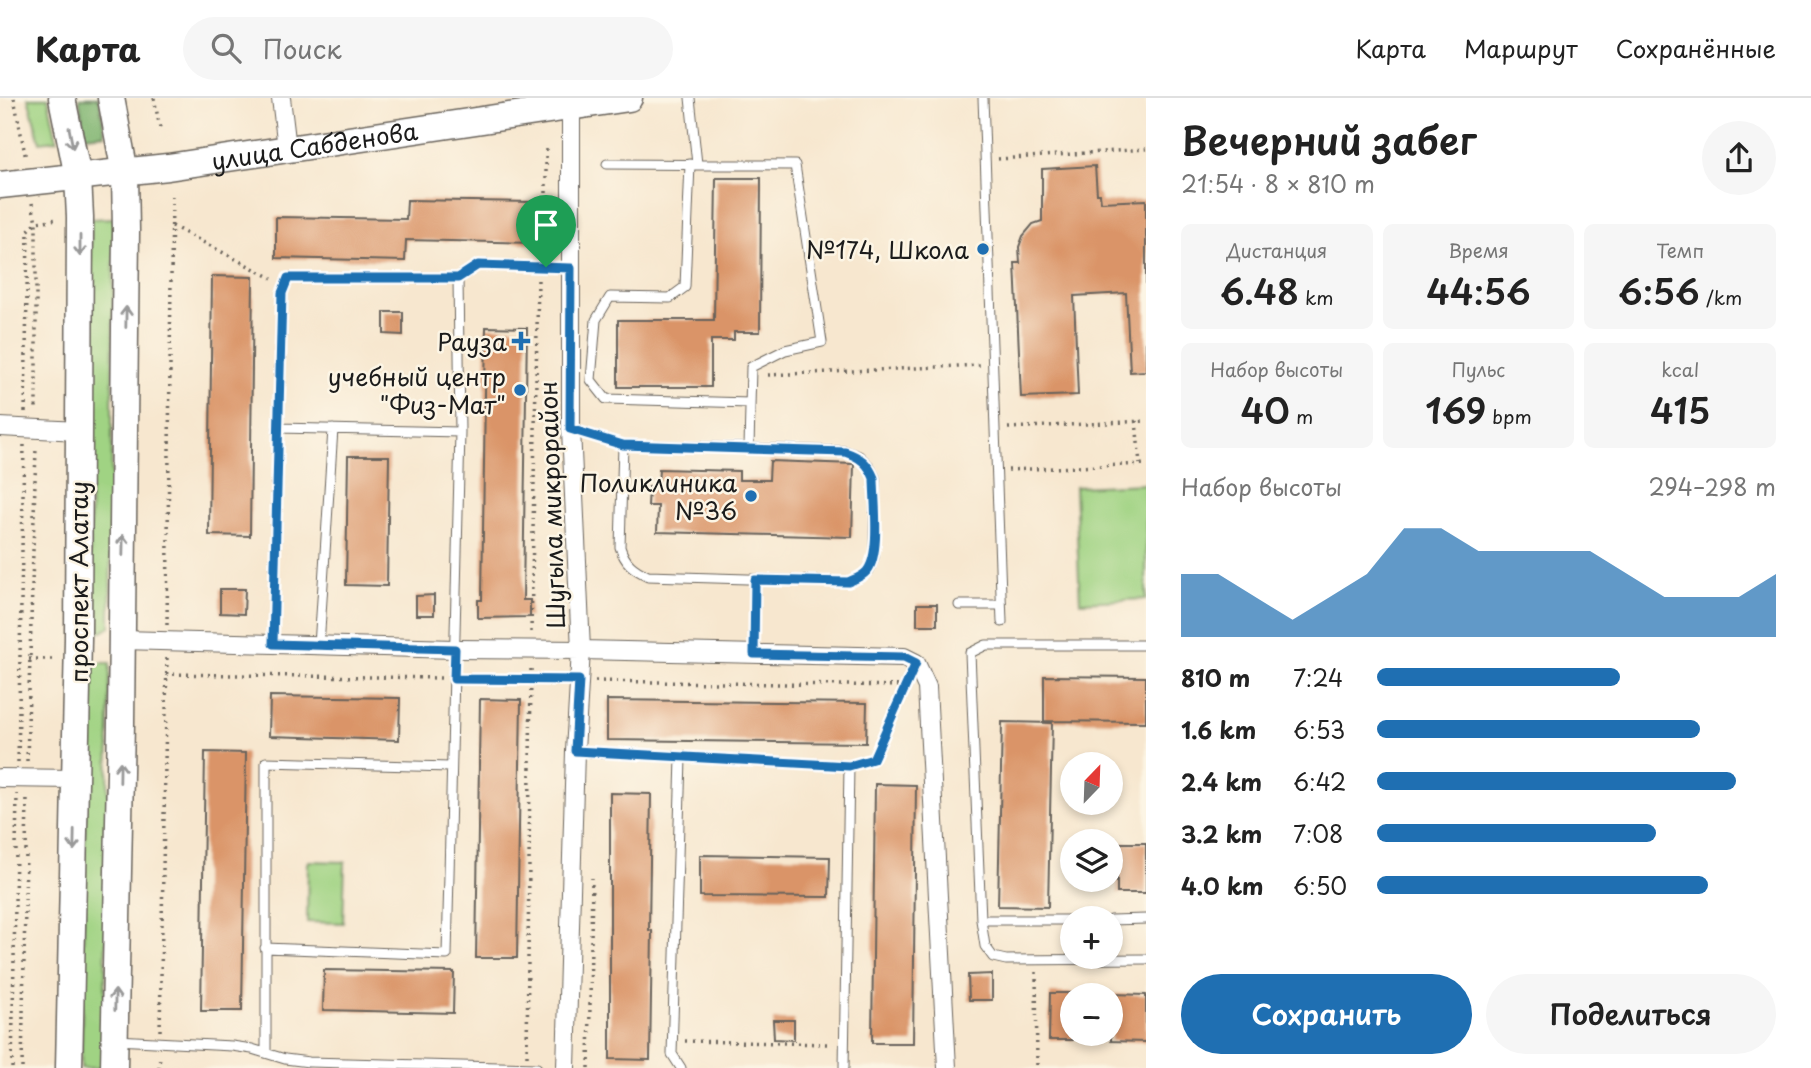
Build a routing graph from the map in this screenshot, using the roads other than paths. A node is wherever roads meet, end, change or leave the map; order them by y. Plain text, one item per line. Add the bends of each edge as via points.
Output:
1 (62, 98) edge
2 (111, 98) edge
3 (281, 98) edge
4 (629, 98) edge
5 (690, 98) edge
6 (983, 98) edge
7 (571, 106) junction
8 (287, 148) junction
9 (607, 164) dead end
10 (694, 164) junction
11 (125, 173) junction
12 (78, 177) junction
13 (0, 186) edge
14 (571, 268) junction
15 (458, 278) junction
16 (750, 403) junction
17 (0, 427) edge
18 (278, 428) junction
19 (333, 429) junction
20 (570, 429) junction
21 (79, 431) junction
22 (460, 432) junction
23 (623, 445) junction
24 (749, 448) junction
25 (755, 580) junction
26 (959, 605) dead end
27 (1002, 605) junction
28 (1002, 622) dead end
29 (122, 640) junction
30 (273, 644) junction
31 (1146, 645) edge
32 (319, 646) junction
33 (70, 649) junction
34 (455, 649) junction
35 (581, 650) junction
36 (754, 654) junction
37 (575, 751) junction
38 (681, 758) junction
39 (450, 767) junction
40 (15, 779) edge
41 (75, 779) junction
42 (1146, 919) edge
43 (981, 920) junction
44 (1060, 920) edge
45 (1123, 920) edge
46 (265, 948) junction
47 (1146, 959) edge
48 (114, 1040) junction
49 (265, 1053) junction
50 (69, 1068) edge
51 (114, 1068) edge
52 (537, 1068) edge
53 (566, 1068) edge
54 (681, 1068) edge
55 (844, 1068) edge
56 (947, 1068) edge

1 -> 12 main road, проспект Алатау
2 - 11 main road, проспект Алатау
3 - 8 street
4 - 7 main road, улица Сабденова
5 - 10 lane
6 - 27 lane
7 - 8 main road, улица Сабденова
7 - 14 street, Шугыла микрорайон
8 - 11 main road, улица Сабденова
9 - 10 lane
10 - 16 lane via 795,165 822,342 785,350 751,367
10 - 16 lane via 685,287 670,298 610,297 596,320 592,380 606,399
11 - 12 main road, улица Сабденова
29 -> 11 main road, проспект Алатау
12 - 13 main road, улица Сабденова
12 -> 21 main road, проспект Алатау
14 - 15 lane via 478,265
14 - 20 street, Шугыла микрорайон
15 - 18 lane via 288,278 282,293
15 - 22 lane
16 - 24 lane
17 - 21 street
18 - 19 lane
18 - 30 lane
19 - 22 lane
19 - 32 lane
20 - 23 lane
20 - 35 street, Шугыла микрорайон
21 - 33 main road, проспект Алатау
22 - 34 lane
23 - 24 lane
23 - 25 lane via 620,547 624,559 648,576
24 - 25 lane via 845,452 859,456 874,478 874,557 860,577 848,582
25 - 36 lane
26 - 27 lane
27 - 28 lane
29 - 30 street, Шугыла микрорайон
29 - 33 main road
48 -> 29 main road, проспект Алатау
30 - 32 street, Шугыла микрорайон
31 - 43 lane via 986,645 970,653
32 - 34 street, Шугыла микрорайон
33 - 41 main road, проспект Алатау
34 - 35 street, Шугыла микрорайон
34 - 39 lane
35 - 36 street
35 - 37 street, Шугыла микрорайон
36 - 56 street via 904,657 916,663 928,687
37 - 38 lane
37 - 53 street, Шугыла микрорайон
38 - 54 lane via 672,1054
38 - 55 lane via 849,766
39 - 46 lane via 266,762
39 - 46 lane via 447,955
40 - 41 street
41 -> 50 main road, проспект Алатау
42 - 45 lane
43 - 44 lane
43 - 47 lane via 985,946 993,957
46 - 49 lane
48 - 49 lane via 232,1046
48 - 51 main road, проспект Алатау
49 - 52 lane via 309,1062

